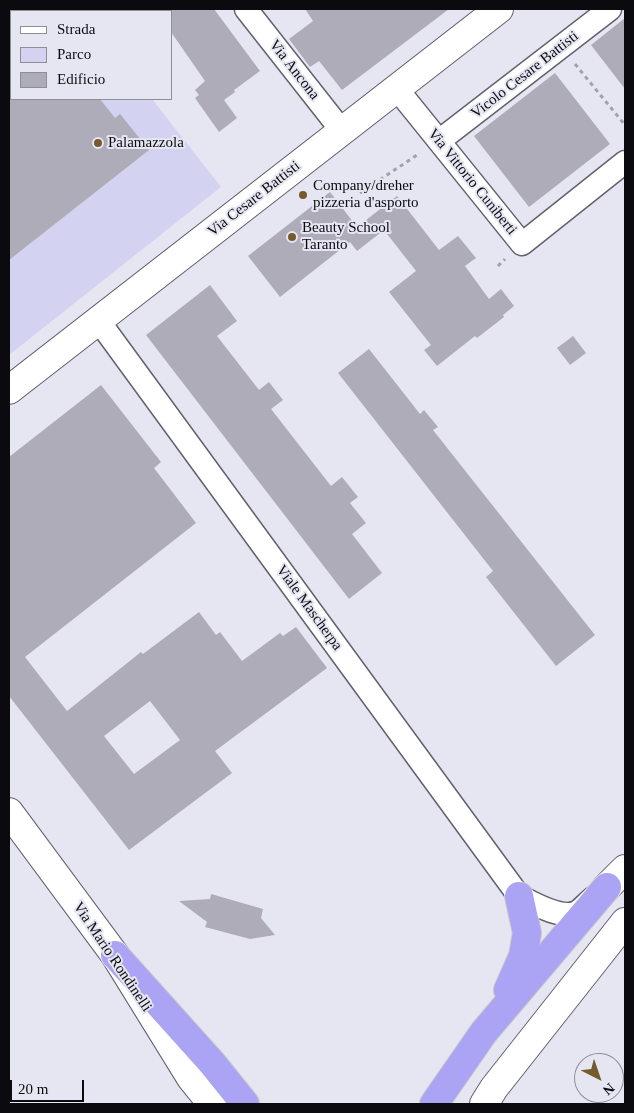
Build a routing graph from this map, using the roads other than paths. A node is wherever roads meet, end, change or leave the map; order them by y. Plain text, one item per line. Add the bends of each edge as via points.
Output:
1 (246, 9) edge
2 (499, 9) edge
3 (610, 9) edge
4 (397, 89) junction
5 (342, 131) junction
6 (439, 141) junction
7 (625, 162) edge
8 (98, 320) junction
9 (9, 390) edge
10 (9, 812) edge
11 (616, 878) edge
12 (519, 896) junction
13 (625, 922) edge
14 (115, 955) junction
15 (484, 1032) junction
16 (212, 1104) edge
17 (245, 1104) edge
18 (434, 1104) edge
19 (484, 1104) edge

1 - 5 street, Via Ancona
2 - 4 main road, Via Cesare Battisti
3 - 6 street, Vicolo Cesare Battisti
4 - 5 main road, Via Cesare Battisti
4 - 6 street, Via Vittorio Cuniberti
5 - 8 main road, Via Cesare Battisti
6 - 7 street, Via Vittorio Cuniberti via 522,244
8 - 9 main road, Via Cesare Battisti
8 - 12 street, Viale Mascherpa
10 - 14 main road, Via Mario Rondinelli
11 - 12 street via 576,912 543,909
11 - 15 highway
12 - 15 highway via 527,933 523,956
13 - 19 main road
14 - 16 main road, Via Mario Rondinelli via 191,1078
14 - 17 highway
15 - 18 highway

